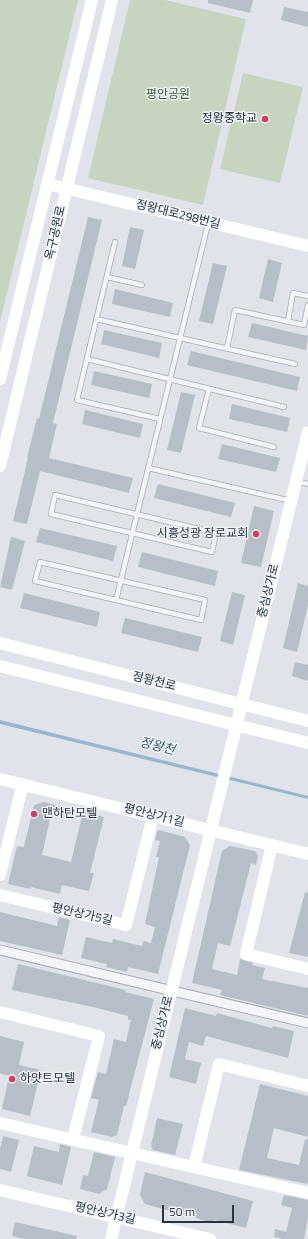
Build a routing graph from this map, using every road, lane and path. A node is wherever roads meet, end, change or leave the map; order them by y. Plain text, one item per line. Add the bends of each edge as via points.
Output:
1 (92, 0) edge
2 (112, 0) edge
3 (47, 184) junction
4 (67, 188) junction
5 (208, 222) junction
6 (115, 242) dead end
7 (308, 246) edge
8 (106, 277) junction
9 (142, 285) dead end
10 (308, 296) edge
11 (308, 305) edge
12 (96, 319) junction
13 (288, 321) junction
14 (180, 338) junction
15 (227, 348) junction
16 (87, 359) junction
17 (295, 364) dead end
18 (0, 378) edge
19 (170, 379) junction
20 (209, 389) junction
21 (284, 407) dead end
22 (160, 419) junction
23 (308, 432) edge
24 (274, 447) dead end
25 (0, 466) edge
26 (148, 468) junction
27 (302, 482) edge
28 (291, 501) junction
29 (137, 514) junction
30 (132, 533) junction
31 (121, 581) junction
32 (116, 600) junction
33 (0, 643) edge
34 (0, 666) edge
35 (241, 704) junction
36 (308, 721) edge
37 (236, 725) junction
38 (308, 743) edge
39 (0, 779) edge
40 (23, 784) junction
41 (153, 816) junction
42 (211, 830) junction
43 (272, 845) junction
44 (308, 854) edge
45 (0, 875) edge
46 (0, 895) edge
47 (0, 950) edge
48 (308, 969) edge
49 (171, 990) junction
50 (0, 1012) edge
51 (308, 1023) edge
52 (308, 1086) edge
53 (0, 1123) edge
54 (73, 1139) junction
55 (132, 1153) junction
56 (194, 1167) junction
57 (0, 1190) edge
58 (308, 1193) edge
59 (116, 1217) junction
60 (111, 1239) edge
61 (210, 1239) edge

1 - 3 street, 옥구공원로
2 - 4 street, 옥구공원로
3 - 4 street, 정왕대로298번길
3 - 18 street, 옥구공원로
4 - 5 street, 정왕대로298번길
4 - 25 street, 옥구공원로
5 - 7 street, 정왕대로298번길
5 - 14 lane
6 - 8 lane
8 - 9 lane
8 - 12 lane
10 - 13 lane via 293,293
11 - 13 lane via 304,325
12 - 14 lane
12 - 16 lane
13 - 15 lane via 235,310
14 - 15 lane
14 - 19 lane
15 - 17 lane
16 - 19 lane
16 - 22 lane via 77,400
19 - 20 lane
19 - 22 lane
20 - 21 lane
20 - 24 lane via 199,428
22 - 26 lane
23 - 27 street, 중심상가로
26 - 28 lane
26 - 29 lane
27 - 28 street, 중심상가로
28 - 35 street, 중심상가로
29 - 30 lane
29 - 30 lane via 216,533 212,552
29 - 30 lane via 55,495 51,514
30 - 31 lane
31 - 32 lane
31 - 32 lane via 40,562 35,581
31 - 32 lane via 205,600 201,620
33 - 35 street, 정왕천로
34 - 37 street, 정왕천로
35 - 36 street, 정왕천로
35 - 37 street, 중심상가로
37 - 38 street, 정왕천로
37 - 42 street, 중심상가로
39 - 40 street, 평안상가1길
40 - 41 street, 평안상가1길
40 - 45 street
41 - 42 street, 평안상가1길
41 - 46 street, 평안상가5길 via 126,925
42 - 43 street, 평안상가1길
42 - 49 street, 중심상가로
43 - 44 street, 평안상가1길
43 - 48 street via 246,954
47 - 49 street
49 - 51 street
49 - 55 street, 중심상가로
50 - 54 street via 99,1036
52 - 56 street via 219,1064
53 - 54 street
54 - 55 street
55 - 56 street
55 - 59 street, 중심상가로
56 - 58 street
57 - 59 street, 평안상가3길
59 - 60 street, 중심상가로
59 - 61 street, 평안상가3길

